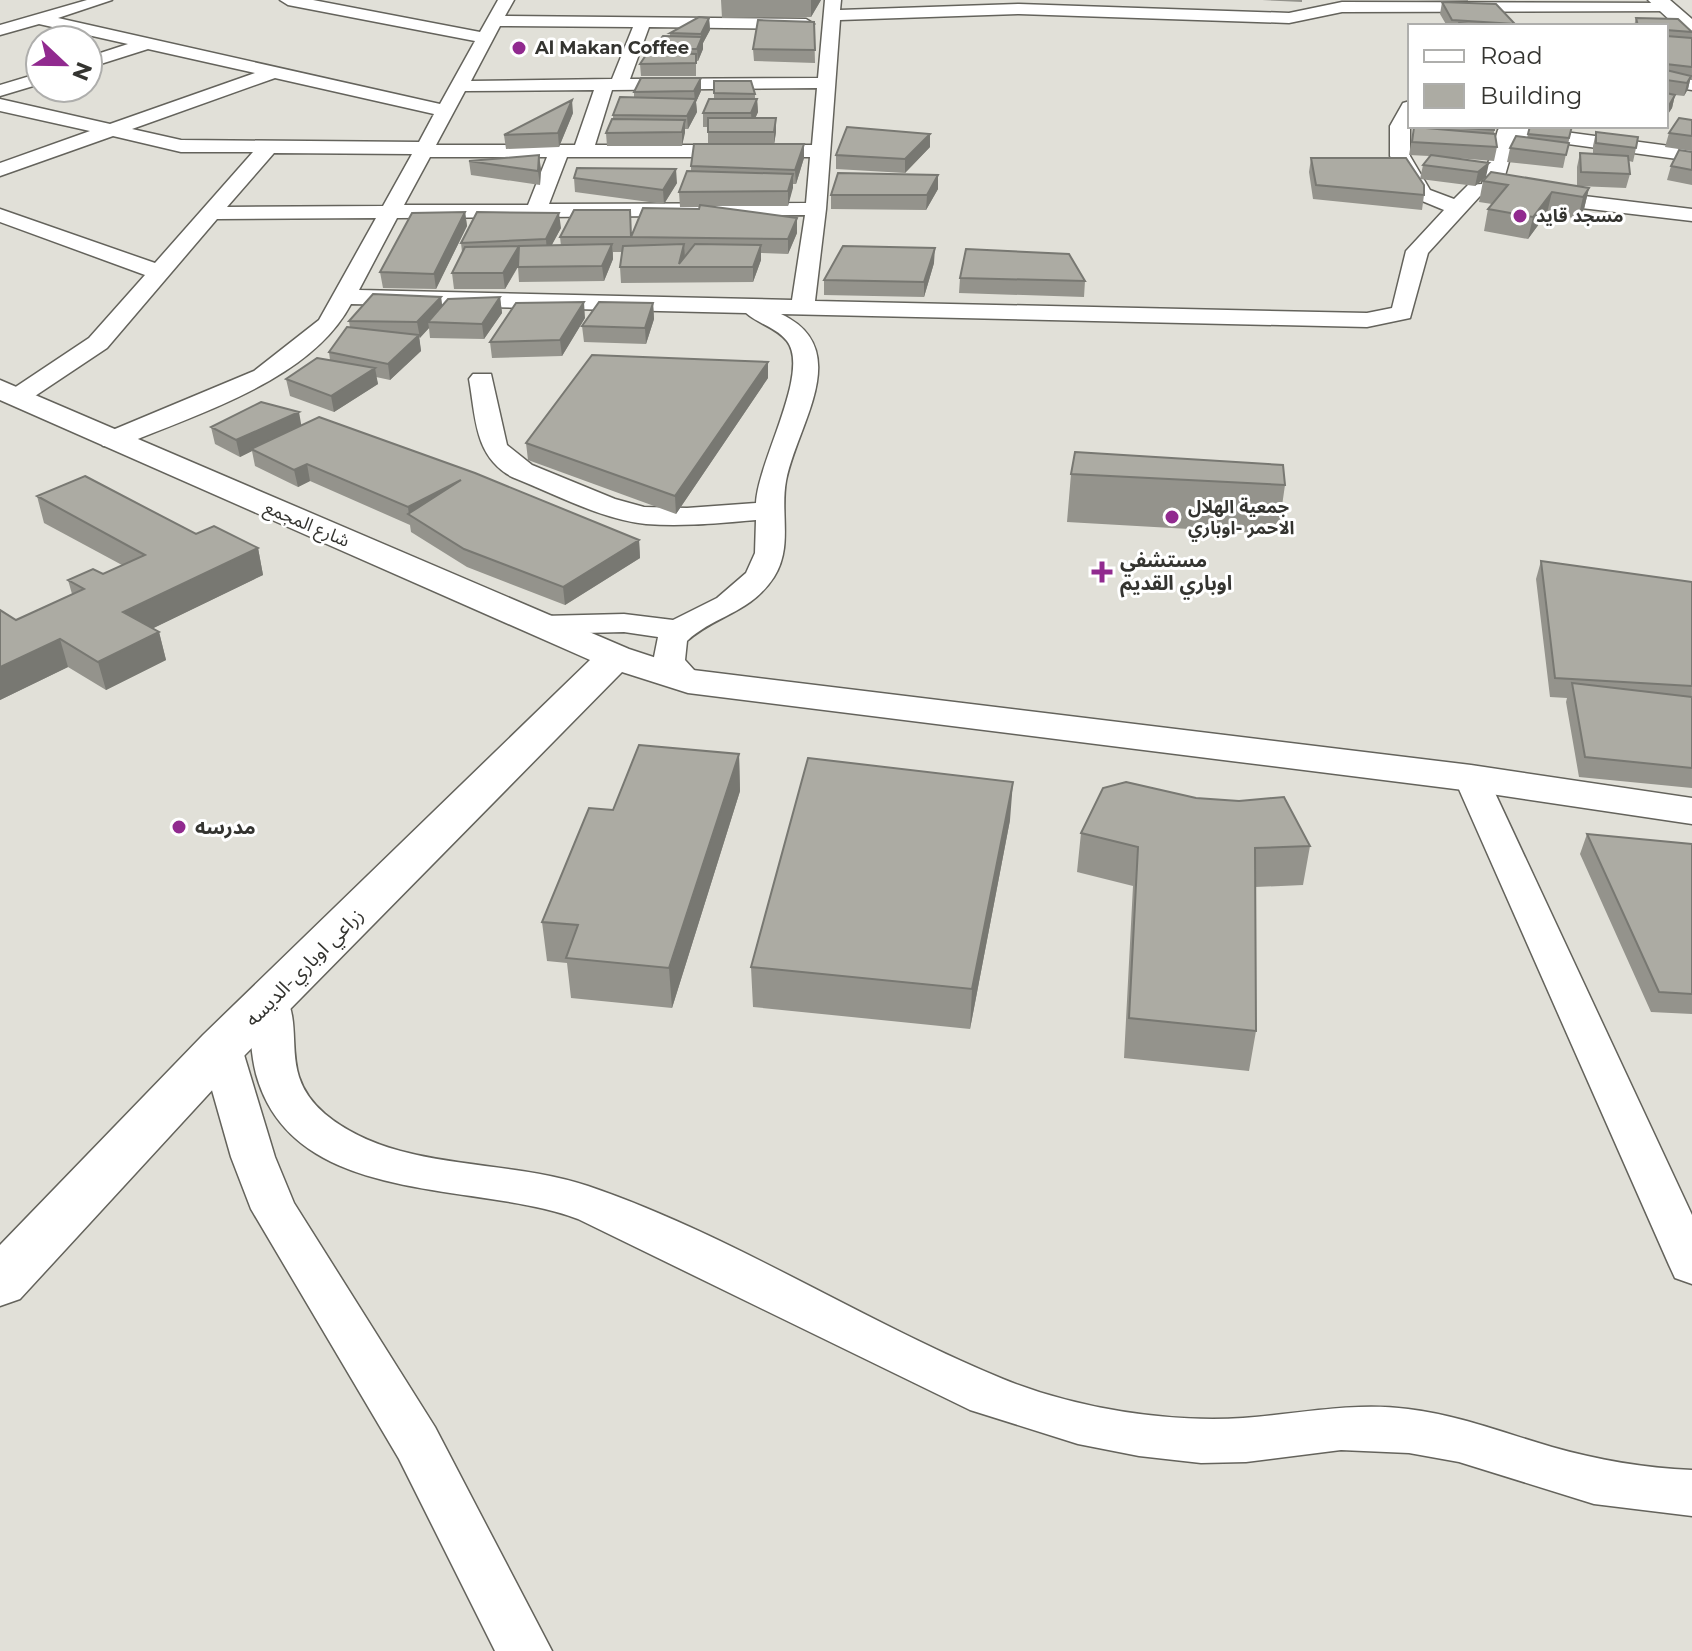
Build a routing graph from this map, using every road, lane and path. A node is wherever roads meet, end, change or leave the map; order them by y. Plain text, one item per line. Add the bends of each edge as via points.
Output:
1 (104, 0) edge
2 (289, 0) edge
3 (506, 0) edge
4 (627, 0) edge
5 (1666, 3) edge
6 (1339, 4) edge
7 (1494, 4) edge
8 (13, 5) dead end
9 (1446, 7) junction
10 (832, 13) edge
11 (1692, 15) edge
12 (46, 17) junction
13 (620, 22) junction
14 (643, 22) junction
15 (1433, 24) edge
16 (1517, 24) edge
17 (490, 29) junction
18 (0, 30) edge
19 (1692, 30) edge
20 (148, 43) junction
21 (104, 58) edge
22 (274, 72) junction
23 (1668, 81) edge
24 (24, 83) edge
25 (827, 83) junction
26 (1692, 85) edge
27 (459, 86) junction
28 (611, 86) junction
29 (0, 91) edge
30 (0, 105) edge
31 (1408, 110) edge
32 (446, 111) junction
33 (1508, 128) edge
34 (111, 130) junction
35 (268, 147) junction
36 (424, 150) junction
37 (559, 151) junction
38 (583, 151) junction
39 (821, 151) junction
40 (1692, 155) edge
41 (0, 170) edge
42 (1490, 191) junction
43 (1458, 208) junction
44 (816, 209) junction
45 (536, 212) junction
46 (211, 213) junction
47 (389, 213) junction
48 (0, 215) edge
49 (1692, 215) edge
50 (159, 272) junction
51 (343, 297) junction
52 (747, 308) junction
53 (802, 308) junction
54 (482, 379) dead end
55 (9, 393) edge
56 (112, 440) junction
57 (769, 511) junction
58 (543, 625) junction
59 (676, 630) junction
60 (615, 657) junction
61 (688, 681) junction
62 (1471, 778) junction
63 (1692, 811) edge
64 (269, 1001) junction
65 (221, 1048) junction
66 (1692, 1265) edge
67 (0, 1283) edge
68 (1692, 1493) edge
69 (524, 1651) edge

1 - 12 street
2 - 17 street
3 - 17 street
4 - 13 street
5 - 7 street
5 - 11 street
5 - 19 street
6 - 9 street
6 - 10 street via 1289,18 1019,9
7 - 9 street
7 - 16 street
8 - 12 street
9 - 15 street via 1425,17
10 - 14 street
10 - 25 street
12 - 18 street
12 - 20 street
13 - 14 street
13 - 17 street
14 - 28 street
17 - 27 street
20 - 21 street
20 - 22 street
22 - 32 street
22 - 34 street
23 - 26 street
24 - 29 street
25 - 28 street
25 - 39 street
27 - 28 street
27 - 32 street
28 - 38 street
30 - 34 street
31 - 43 street via 1399,126 1400,156 1422,194
32 - 36 street
33 - 40 street
33 - 42 street
34 - 35 street via 181,146
34 - 41 street
35 - 36 street
35 - 46 street
36 - 37 street
36 - 47 street
37 - 38 street
37 - 45 street
38 - 39 street
39 - 44 street
42 - 43 street via 1475,189
42 - 49 street
43 - 53 street via 1417,251 1402,313 1367,320
44 - 45 street
44 - 53 street
45 - 47 street
46 - 47 street
46 - 50 street
47 - 51 street
48 - 50 street
50 - 55 street via 98,343
51 - 52 street
51 - 56 street via 329,324 263,376
52 - 53 street
52 - 57 street via 789,325 807,350 803,391 772,478
54 - 57 street via 494,447 522,471 643,515
55 - 56 street, شارع المجمع
56 - 58 street, شارع المجمع
57 - 59 street via 772,544 759,577 723,608
58 - 59 street via 624,623
58 - 60 street, شارع المجمع
59 - 61 street via 669,640 669,662
60 - 61 street, شارع المجمع
60 - 64 street, زراعي اوباري-الديسه
61 - 62 street, شارع المجمع
62 - 63 street, شارع المجمع
62 - 66 street
64 - 65 street, زراعي اوباري-الديسه
64 - 68 street via 277,1083 295,1110 356,1154 396,1168 570,1197 988,1395 1047,1416 1108,1430 1234,1441 1341,1428 1436,1434 1576,1477
65 - 67 street, زراعي اوباري-الديسه
65 - 69 street via 274,1209 417,1443

